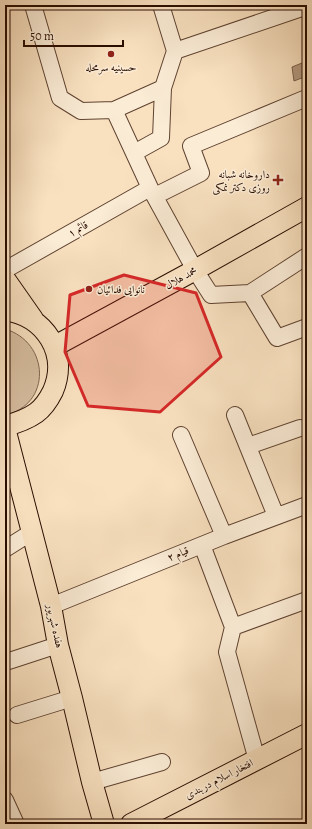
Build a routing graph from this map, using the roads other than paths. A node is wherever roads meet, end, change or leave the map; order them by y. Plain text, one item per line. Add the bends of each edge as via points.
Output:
1 (33, 5) edge
2 (161, 5) edge
3 (303, 11) edge
4 (175, 51) junction
5 (163, 88) junction
6 (304, 100) dead end
7 (114, 110) junction
8 (134, 153) junction
9 (152, 192) junction
10 (307, 207) edge
11 (307, 256) edge
12 (5, 270) edge
13 (196, 270) junction
14 (5, 279) edge
15 (250, 293) junction
16 (5, 310) edge
17 (33, 319) junction
18 (307, 327) edge
19 (55, 346) junction
20 (235, 415) dead end
21 (5, 427) edge
22 (300, 428) dead end
23 (181, 435) dead end
24 (248, 446) junction
25 (9, 462) edge
26 (307, 505) edge
27 (276, 516) junction
28 (32, 532) junction
29 (224, 536) junction
30 (202, 545) junction
31 (5, 549) edge
32 (306, 602) edge
33 (51, 606) junction
34 (233, 627) junction
35 (58, 645) junction
36 (9, 661) dead end
37 (72, 698) junction
38 (17, 715) dead end
39 (307, 734) edge
40 (257, 760) junction
41 (162, 762) dead end
42 (92, 782) junction
43 (5, 800) edge
44 (16, 824) edge
45 (104, 824) edge
46 (131, 824) edge

1 - 7 street via 60,98 81,111
2 - 4 street
3 - 4 street
4 - 5 street
5 - 7 street
5 - 8 street via 161,138
6 - 9 street, قائم ۱ via 191,146 201,173
7 - 8 street
8 - 9 street
9 - 12 street, قائم ۱
9 - 13 street
10 - 13 main road, محمد هلال
11 - 15 street
13 - 15 street via 212,295
13 - 19 main road, محمد هلال
14 - 17 main road
15 - 18 street via 277,338
16 - 17 main road
17 - 19 main road via 46,331
19 - 21 main road via 57,382 50,399 38,413 22,422
20 - 24 street
21 - 25 main road, هفده شهریور
22 - 24 street
23 - 29 street
24 - 27 street
25 - 28 main road, هفده شهریور
26 - 27 street, قیام ۲
27 - 29 street, قیام ۲
28 - 31 street
28 - 33 main road, هفده شهریور
29 - 30 street, قیام ۲
30 - 33 street, قیام ۲
30 - 34 street
32 - 34 street
33 - 35 main road, هفده شهریور
34 - 40 street via 227,652
35 - 36 street
35 - 37 main road, هفده شهریور
37 - 38 street
37 - 42 main road, هفده شهریور
39 - 40 main road, افتخار اسلام دربندی
40 - 46 main road, افتخار اسلام دربندی
41 - 42 street
42 - 45 main road, هفده شهریور
43 - 44 street

